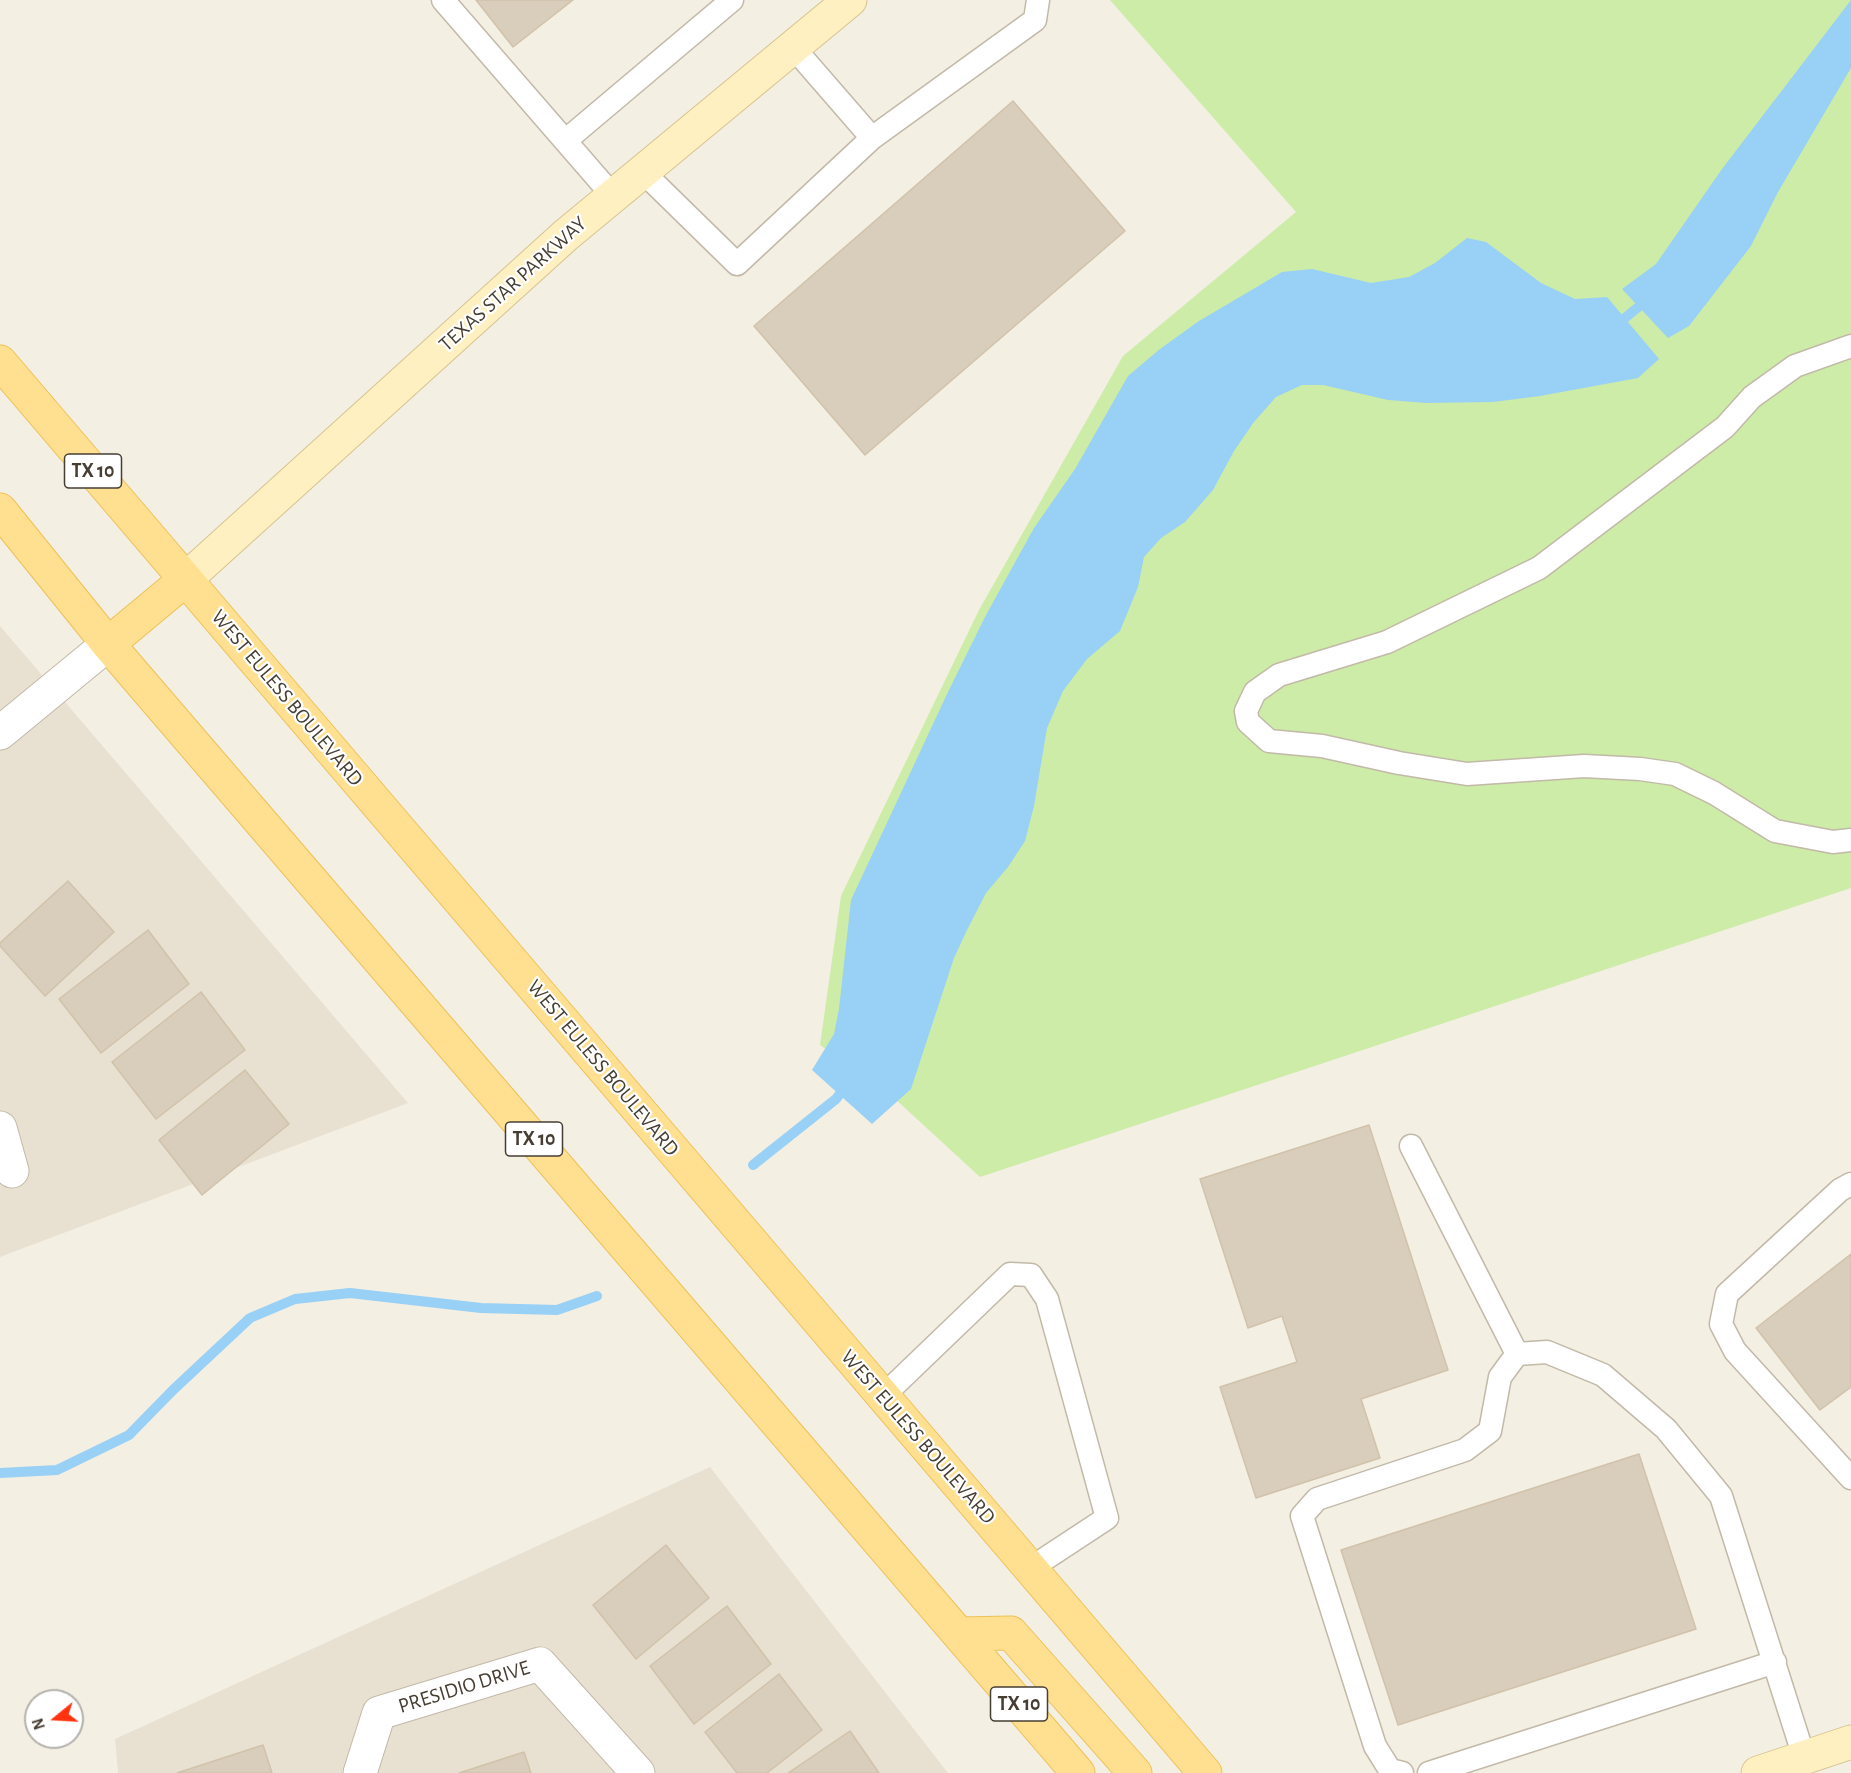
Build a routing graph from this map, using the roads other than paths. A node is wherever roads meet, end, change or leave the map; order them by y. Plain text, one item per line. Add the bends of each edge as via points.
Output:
1 (443, 0) edge
2 (732, 0) edge
3 (850, 0) edge
4 (1038, 0) edge
5 (793, 47) junction
6 (872, 138) junction
7 (565, 141) junction
8 (643, 172) junction
9 (613, 196) junction
10 (1851, 346) edge
11 (0, 362) edge
12 (0, 510) edge
13 (186, 579) junction
14 (108, 644) junction
15 (0, 733) edge
16 (1851, 840) edge
17 (0, 1128) edge
18 (1411, 1146) dead end
19 (12, 1170) dead end
20 (1851, 1184) edge
21 (1517, 1354) junction
22 (883, 1396) junction
23 (1850, 1476) edge
24 (1031, 1568) junction
25 (959, 1634) junction
26 (1775, 1662) junction
27 (1851, 1742) edge
28 (1778, 1768) edge
29 (360, 1773) edge
30 (638, 1773) edge
31 (1078, 1773) edge
32 (1135, 1773) edge
33 (1205, 1773) edge
34 (1402, 1773) edge
35 (1429, 1773) edge

1 - 7 lane
2 - 7 lane
3 - 5 street, TEXAS STAR PARKWAY
4 - 6 lane via 1035,20
5 - 6 lane
5 - 8 street, TEXAS STAR PARKWAY
6 - 8 lane via 737,264
7 - 9 lane
8 - 9 street, TEXAS STAR PARKWAY
9 - 13 street, TEXAS STAR PARKWAY
10 - 16 lane via 1795,366 1752,397 1725,428 1539,568 1387,642 1279,675 1256,692 1246,711 1248,722 1269,741 1322,746 1467,774 1584,766 1675,774 1775,831 1833,842
11 - 13 main road, WEST EULESS BOULEVARD / TX 10
12 - 14 main road, TX 10
13 - 14 main road
13 - 22 main road, WEST EULESS BOULEVARD / TX 10
14 - 15 street
14 - 25 main road, TX 10
17 - 19 street
18 - 21 lane
20 - 23 lane via 1727,1294 1721,1324 1735,1351
21 - 26 lane via 1547,1352 1603,1375 1666,1429 1687,1454 1721,1496
21 - 34 lane via 1500,1377 1490,1431 1465,1450 1317,1499 1302,1516 1375,1746 1390,1770
22 - 24 main road, WEST EULESS BOULEVARD / TX 10
22 - 24 lane via 1011,1274 1031,1275 1047,1299 1107,1518
24 - 33 main road, WEST EULESS BOULEVARD / TX 10
25 - 31 main road, TX 10
25 - 32 main road via 1011,1633
26 - 28 lane
26 - 35 lane
27 - 28 street
29 - 30 street, PRESIDIO DRIVE via 380,1713 540,1664

